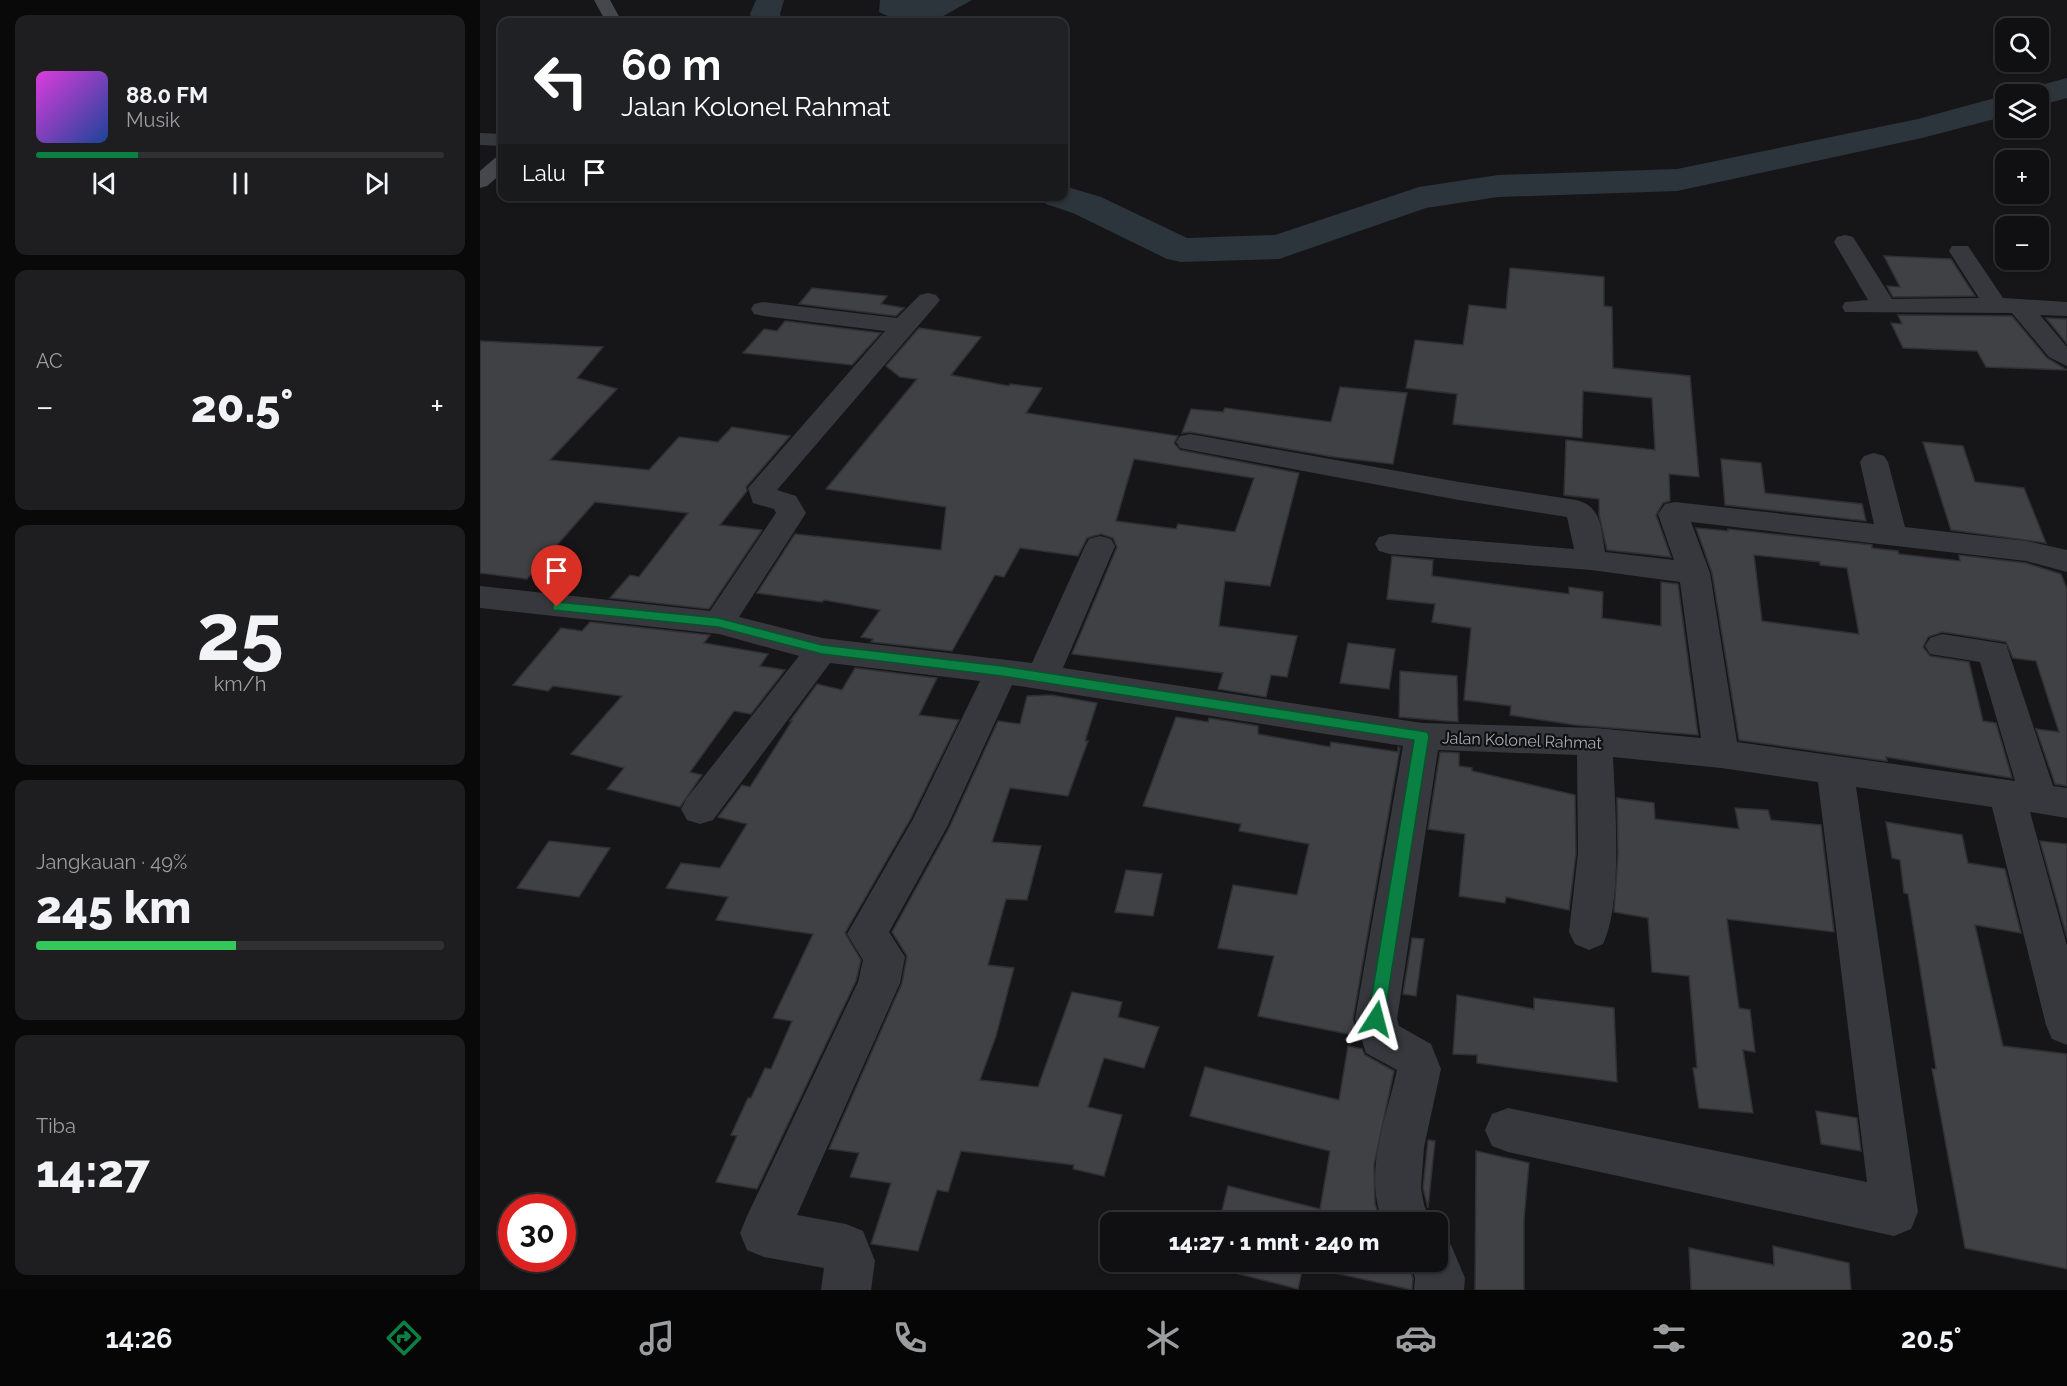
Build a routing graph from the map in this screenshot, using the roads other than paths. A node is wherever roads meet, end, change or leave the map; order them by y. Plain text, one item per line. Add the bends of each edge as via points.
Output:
1 (602, 0) edge
2 (612, 18) edge
3 (480, 139) edge
4 (498, 140) edge
5 (498, 166) edge
6 (480, 182) edge
7 (1845, 242) dead end
8 (1960, 251) dead end
9 (928, 300) dead end
10 (1884, 306) junction
11 (2007, 306) junction
12 (1854, 307) dead end
13 (763, 309) dead end
14 (2067, 309) edge
15 (902, 326) junction
16 (2067, 358) edge
17 (1190, 442) dead end
18 (1874, 462) dead end
19 (1892, 535) junction
20 (1390, 544) dead end
21 (1100, 546) dead end
22 (1591, 560) junction
23 (2067, 562) edge
24 (1694, 573) junction
25 (480, 597) edge
26 (718, 623) junction
27 (1942, 646) dead end
28 (822, 650) junction
29 (1002, 671) junction
30 (1042, 678) junction
31 (1422, 736) junction
32 (1594, 742) junction
33 (1721, 754) junction
34 (1835, 770) junction
35 (2038, 798) edge
36 (700, 809) dead end
37 (1589, 932) dead end
38 (2067, 1025) edge
39 (1508, 1130) dead end
40 (1402, 1212) edge
41 (1438, 1272) edge
42 (846, 1290) edge
43 (1440, 1290) edge

1 - 2 street
3 - 4 street
5 - 6 street
7 - 10 street
8 - 11 street
9 - 15 street
10 - 11 street
10 - 12 street
11 - 14 street
11 - 16 street
13 - 15 street
15 - 26 street via 796,454 762,488 763,497 786,503 791,513
17 - 22 street via 1576,509 1584,516
18 - 19 street
19 - 23 street via 2026,551
19 - 24 street via 1675,511
20 - 22 street
21 - 30 street
22 - 24 street
24 - 33 street
25 - 26 street, Jalan Kolonel Rahmat
26 - 28 street, Jalan Kolonel Rahmat
27 - 35 street via 1994,652
28 - 29 street, Jalan Kolonel Rahmat
28 - 36 street
29 - 30 street, Jalan Kolonel Rahmat
29 - 42 street via 928,827 867,934 884,957 879,983 764,1233 846,1248 850,1261
30 - 31 street, Jalan Kolonel Rahmat
31 - 32 street, Jalan Kolonel Rahmat
31 - 40 street via 1376,1019 1381,1039 1416,1058 1419,1069 1397,1177
32 - 33 street, Jalan Kolonel Rahmat
32 - 37 street via 1596,853
33 - 34 street, Jalan Kolonel Rahmat
34 - 35 street, Jalan Kolonel Rahmat
34 - 39 street via 1894,1212
35 - 38 street
41 - 43 street

